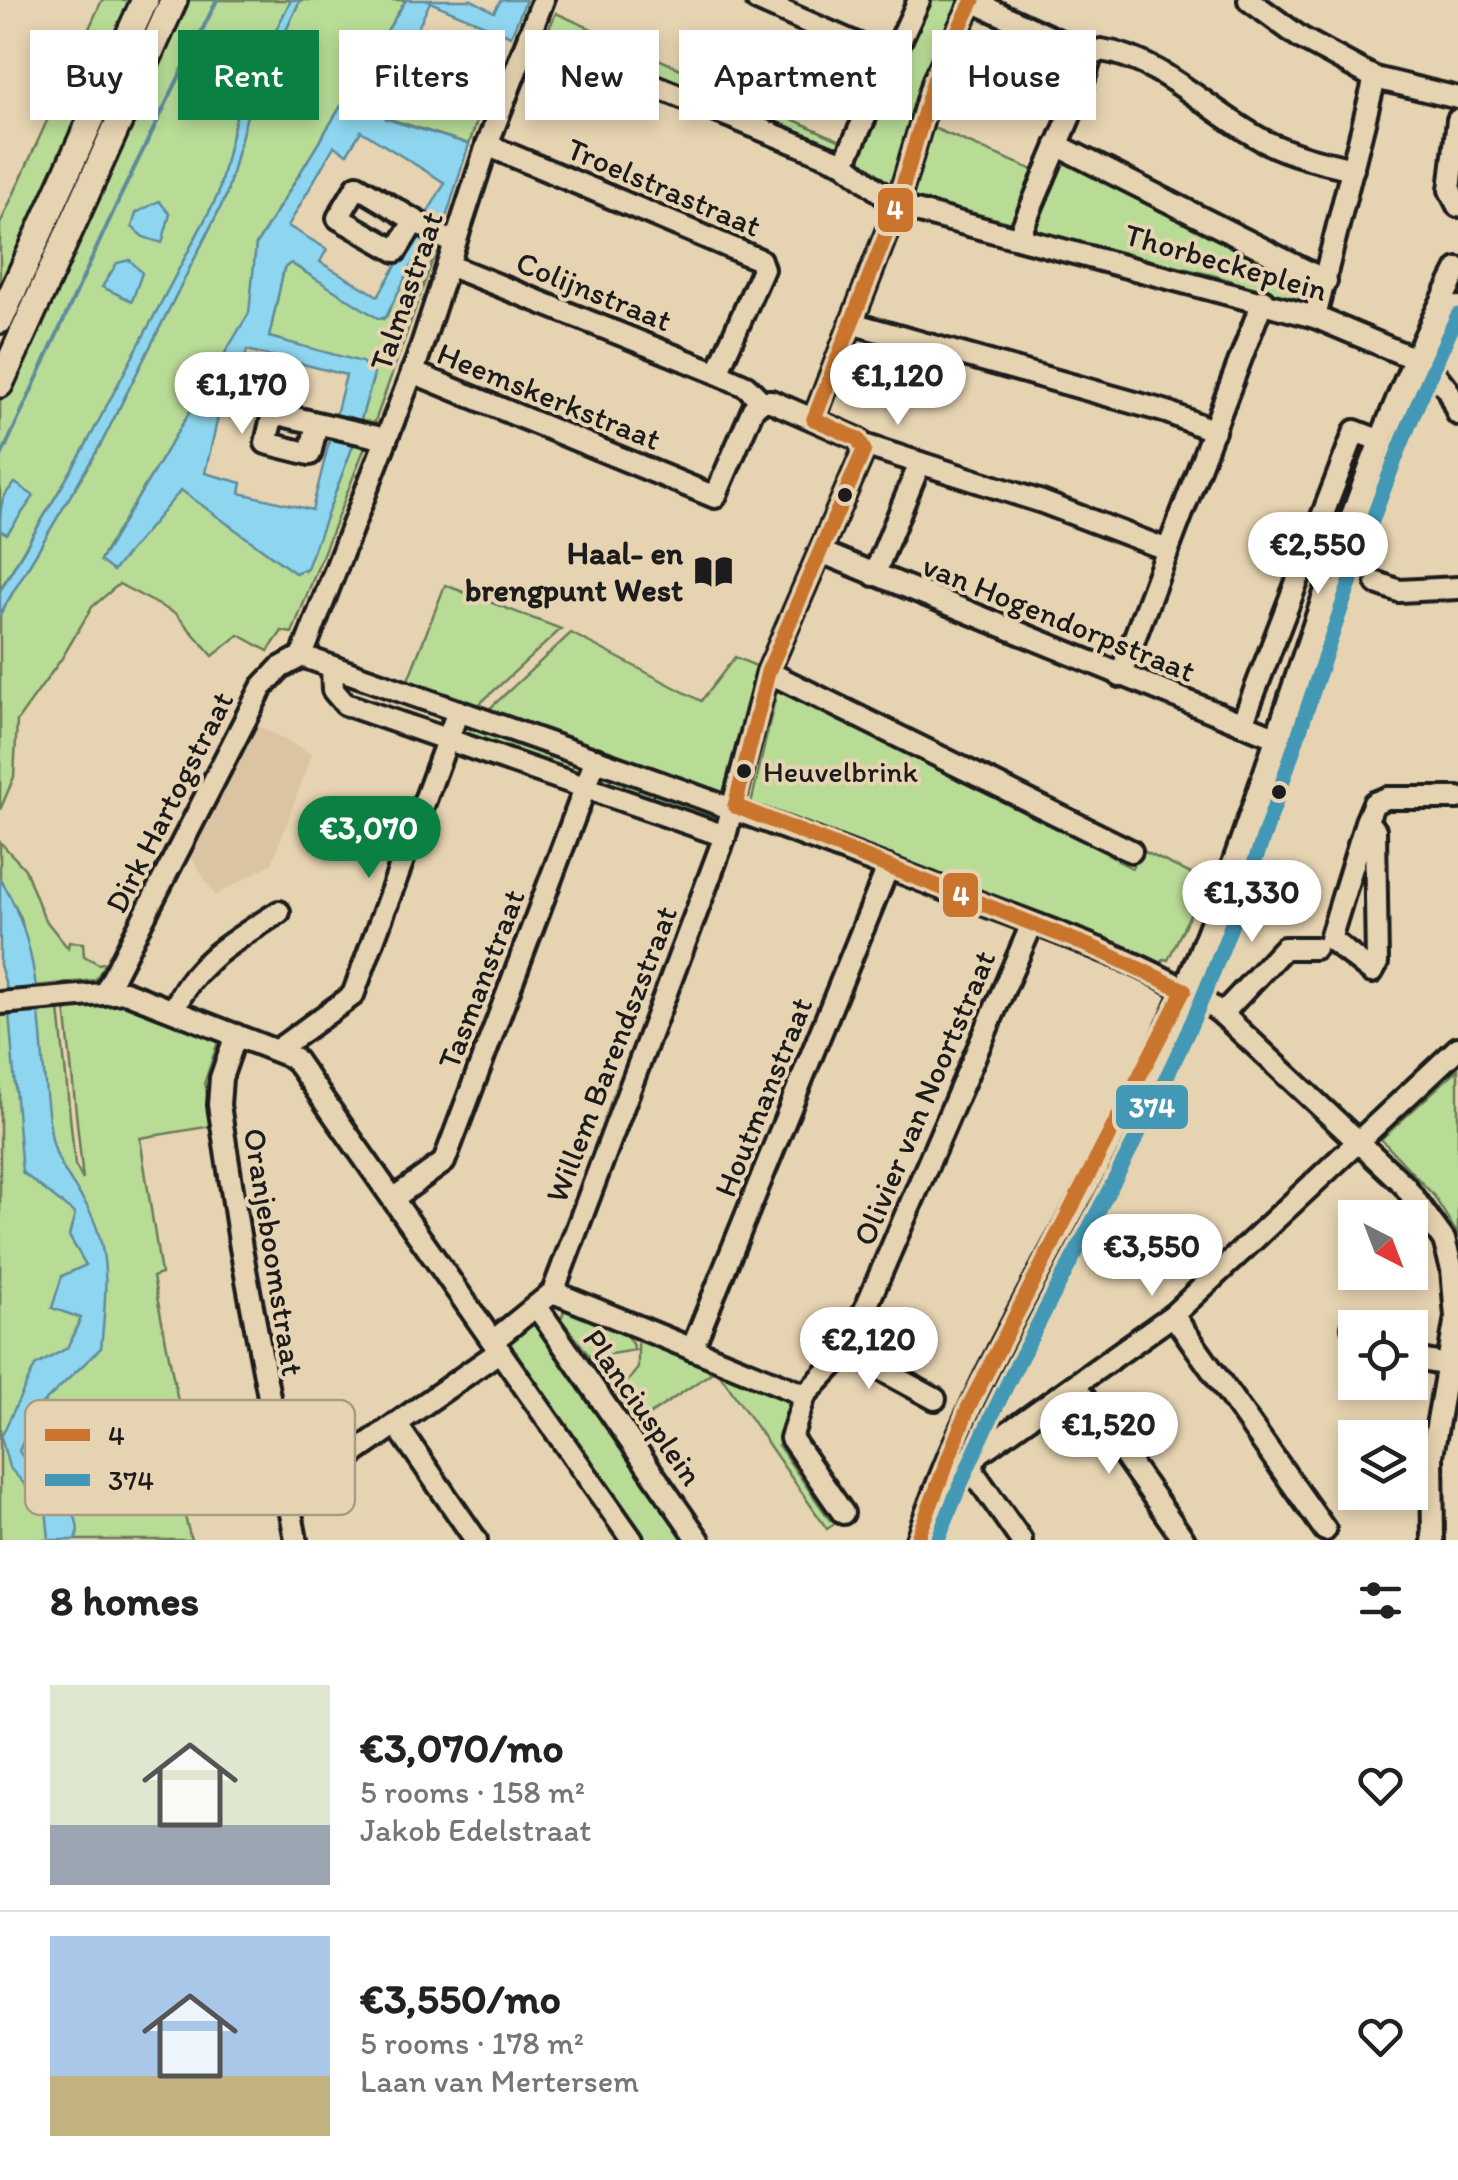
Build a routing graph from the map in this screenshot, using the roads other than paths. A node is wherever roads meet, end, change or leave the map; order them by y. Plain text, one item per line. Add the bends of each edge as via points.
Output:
1 (145, 0) edge
2 (174, 0) edge
3 (544, 0) edge
4 (757, 0) edge
5 (919, 0) edge
6 (1248, 0) edge
7 (973, 1) edge
8 (531, 30) edge
9 (825, 30) edge
10 (905, 30) edge
11 (1035, 30) edge
12 (525, 44) edge
13 (1096, 53) edge
14 (1375, 78) junction
15 (659, 87) edge
16 (1458, 98) edge
17 (863, 120) edge
18 (1066, 120) edge
19 (1458, 120) edge
20 (486, 145) junction
21 (1057, 145) junction
22 (844, 163) junction
23 (1353, 169) junction
24 (897, 206) junction
25 (1458, 206) edge
26 (418, 222) dead end
27 (1019, 236) junction
28 (448, 248) junction
29 (1458, 269) edge
30 (1326, 282) junction
31 (1263, 300) junction
32 (1458, 306) edge
33 (1315, 316) junction
34 (0, 320) edge
35 (851, 323) junction
36 (1420, 360) junction
37 (412, 372) junction
38 (717, 372) junction
39 (0, 384) edge
40 (762, 401) junction
41 (1458, 414) edge
42 (814, 419) junction
43 (325, 426) dead end
44 (1214, 431) junction
45 (386, 439) junction
46 (1382, 441) junction
47 (864, 445) junction
48 (920, 463) junction
49 (1168, 550) junction
50 (820, 552) junction
51 (874, 575) junction
52 (1378, 583) dead end
53 (1458, 588) edge
54 (302, 656) junction
55 (332, 667) junction
56 (768, 672) junction
57 (1120, 676) junction
58 (458, 711) junction
59 (1242, 724) junction
60 (1275, 737) junction
61 (448, 740) junction
62 (596, 759) junction
63 (586, 787) junction
64 (1458, 798) edge
65 (735, 806) junction
66 (1366, 822) junction
67 (725, 836) junction
68 (1131, 850) dead end
69 (888, 867) junction
70 (279, 912) dead end
71 (1032, 924) junction
72 (1315, 948) dead end
73 (1184, 990) junction
74 (106, 991) junction
75 (10, 1002) edge
76 (174, 1010) junction
77 (1222, 1014) junction
78 (236, 1035) junction
79 (1458, 1048) edge
80 (277, 1050) junction
81 (1356, 1141) junction
82 (394, 1198) junction
83 (1455, 1268) edge
84 (554, 1292) junction
85 (538, 1307) junction
86 (1173, 1316) junction
87 (497, 1346) junction
88 (692, 1349) junction
89 (847, 1351) junction
90 (1428, 1362) edge
91 (1448, 1366) junction
92 (1075, 1385) junction
93 (805, 1394) junction
94 (934, 1399) dead end
95 (270, 1400) edge
96 (396, 1424) junction
97 (355, 1452) edge
98 (843, 1513) dead end
99 (290, 1515) edge
100 (1326, 1530) dead end
101 (296, 1540) edge
102 (476, 1540) edge
103 (632, 1540) edge
104 (699, 1540) edge
105 (917, 1540) edge
106 (1022, 1540) edge
107 (1184, 1540) edge
108 (1432, 1540) edge

1 - 34 main road
2 - 39 main road
3 - 8 street, Talmastraat
4 - 9 street
5 - 10 street
6 - 14 street
7 - 11 street
7 - 24 street via 934,80
12 - 20 street, Talmastraat
13 - 23 street via 1118,52 1152,68 1264,140
14 - 16 street
14 - 23 street
15 - 22 street
17 - 22 street
18 - 21 street
19 - 25 street via 1450,190
20 - 28 street, Talmastraat
20 - 38 street, Troelstrastraat via 760,260 763,270
21 - 27 street
21 - 30 street, Thorbeckeplein
22 - 24 street
23 - 30 street
24 - 27 street, Thorbeckeplein
24 - 35 street
26 - 28 street, Colijnstraat
27 - 31 street, Thorbeckeplein
28 - 37 street, Talmastraat
28 - 38 street, Colijnstraat
29 - 36 street
30 - 33 street
31 - 33 street, Thorbeckeplein
31 - 44 street
32 - 36 street
33 - 36 street, Thorbeckeplein
35 - 42 street
35 - 44 street via 1151,407
36 - 41 street via 1448,390
36 - 46 street
37 - 40 street, Heemskerkstraat via 715,497
37 - 45 street, Talmastraat
38 - 40 street, Colijnstraat
40 - 42 street, Colijnstraat
42 - 47 street, Colijnstraat
43 - 45 street
44 - 49 street
45 - 54 street, Talmastraat
46 - 59 street via 1355,431
46 - 60 street
47 - 48 street, Colijnstraat
47 - 50 street
48 - 49 street, Colijnstraat
48 - 51 street
49 - 57 street
50 - 51 street, van Hogendorpstraat
50 - 56 street
51 - 57 street, van Hogendorpstraat
52 - 53 street via 1398,591
54 - 55 street
54 - 74 street, Dirk Hartogstraat via 262,687
55 - 58 street
55 - 61 street via 332,690 345,704
56 - 65 street
56 - 68 street
57 - 59 street, van Hogendorpstraat
58 - 61 street
58 - 62 street
59 - 60 street, van Hogendorpstraat
60 - 73 street
61 - 63 street
61 - 80 street via 353,995
62 - 63 street, Tasmanstraat
62 - 65 street
63 - 67 street
63 - 82 street, Tasmanstraat via 444,1162
64 - 66 street via 1380,800
65 - 67 street
65 - 69 street
66 - 66 street via 1374,830 1372,972 1330,939
67 - 84 street, Willem Barendszstraat
69 - 71 street
69 - 88 street, Houtmanstraat
70 - 76 street via 208,958
71 - 73 street
71 - 89 street, Olivier van Noortstraat
72 - 77 street via 1284,948
73 - 77 street
73 - 105 street via 968,1408
74 - 75 street
74 - 76 street
76 - 78 street
77 - 81 street
78 - 80 street
78 - 95 street, Oranjeboomstraat via 219,1104
79 - 81 street
80 - 82 street via 305,1069
81 - 83 street via 1428,1213
81 - 86 street
82 - 87 street
83 - 91 street
84 - 85 street
84 - 88 street
85 - 87 street
85 - 104 street, Planciusplein
86 - 92 street
86 - 100 street
87 - 96 street
87 - 103 street
88 - 93 street
89 - 93 street
89 - 94 street
90 - 91 street
91 - 108 street via 1432,1455
92 - 106 street via 984,1448 973,1463
92 - 107 street
93 - 98 street via 791,1438
96 - 97 street
96 - 102 street
99 - 101 street, Oranjeboomstraat

